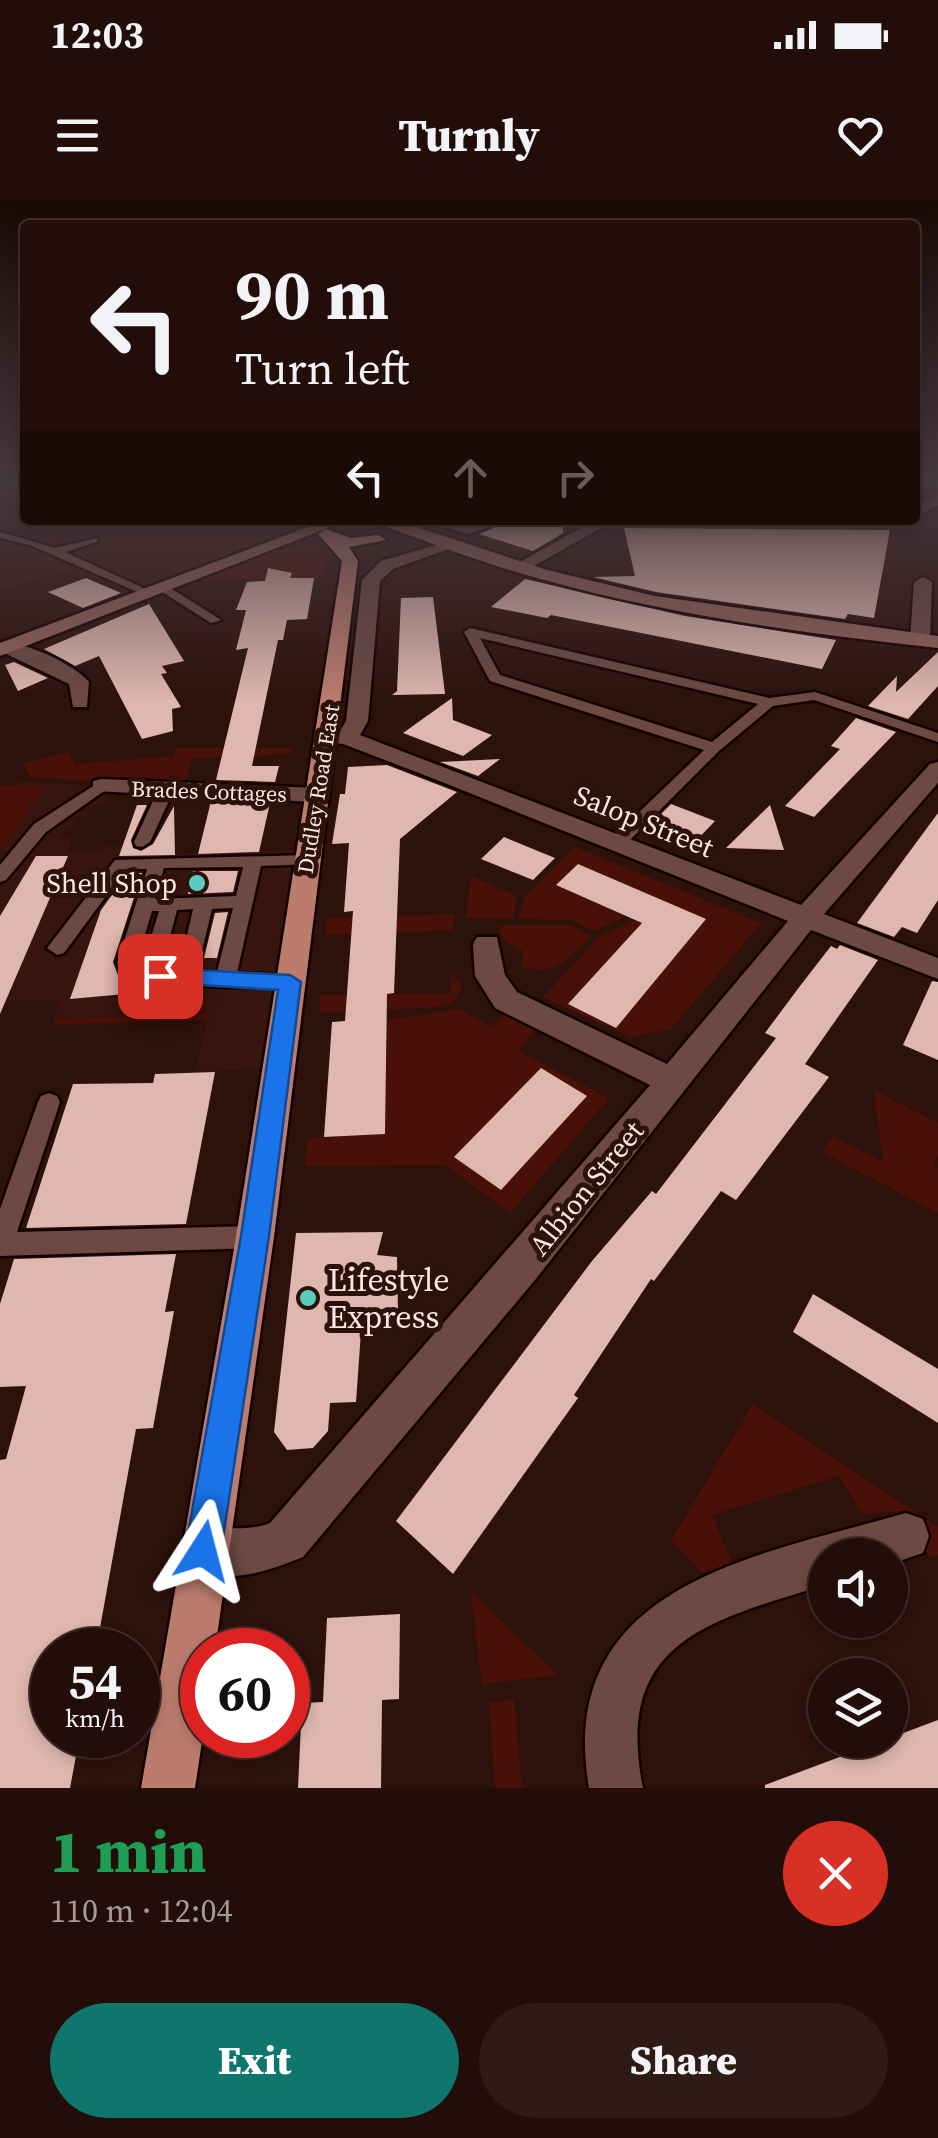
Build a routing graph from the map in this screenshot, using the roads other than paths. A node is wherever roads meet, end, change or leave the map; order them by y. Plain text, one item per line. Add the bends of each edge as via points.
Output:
1 (58, 553) edge
2 (245, 553) edge
3 (347, 553) edge
4 (358, 553) edge
5 (412, 553) edge
6 (488, 553) edge
7 (545, 553) edge
8 (350, 561) junction
9 (519, 567) junction
10 (153, 589) junction
11 (928, 591) edge
12 (216, 620) dead end
13 (929, 641) edge
14 (3, 648) edge
15 (769, 702) junction
16 (80, 703) dead end
17 (337, 737) junction
18 (938, 738) edge
19 (714, 748) junction
20 (938, 769) edge
21 (101, 786) joint
22 (166, 790) junction
23 (317, 795) junction
24 (142, 842) dead end
25 (618, 842) junction
26 (307, 860) junction
27 (253, 862) junction
28 (158, 864) junction
29 (0, 876) edge
30 (243, 902) junction
31 (204, 903) junction
32 (145, 904) junction
33 (170, 904) junction
34 (806, 918) junction
35 (487, 944) dead end
36 (58, 948) dead end
37 (938, 970) edge
38 (160, 976) junction
39 (196, 978) junction
40 (226, 980) junction
41 (288, 1000) junction
42 (672, 1081) junction
43 (49, 1102) dead end
44 (255, 1236) junction
45 (0, 1245) edge
46 (906, 1536) dead end
47 (899, 1538) edge
48 (203, 1551) junction
49 (808, 1567) edge
50 (168, 1788) edge
51 (616, 1788) edge

1 - 10 lane
2 - 10 street
3 - 8 main road
4 - 8 main road
5 - 17 street, Dudley Road East via 371,580 357,721
6 - 9 street
7 - 9 street
8 - 17 main road, Dudley Road East
9 - 13 street via 648,600
10 - 12 lane
10 - 14 street
11 - 13 street
14 - 16 street via 71,674 79,682
15 - 18 lane via 815,696
15 - 19 lane
15 - 19 lane via 470,632 496,678
17 - 23 main road, Dudley Road East
17 - 25 street, Salop Street
19 - 25 lane
20 - 34 street, Albion Street
21 - 22 street, Brades Cottages
21 - 29 lane via 40,828
22 - 23 street, Brades Cottages
22 - 24 lane
23 - 26 main road, Dudley Road East
25 - 34 street, Salop Street
26 - 27 lane
26 - 41 main road, Dudley Road East
27 - 28 lane
27 - 30 lane
28 - 32 lane
28 - 36 lane via 121,864
30 - 31 lane
30 - 40 lane
31 - 33 lane
31 - 39 lane via 188,969
32 - 33 lane
32 - 38 lane via 127,963 136,975
33 - 38 lane via 153,964
34 - 37 street, Salop Street
34 - 42 street, Albion Street
35 - 42 street via 490,976 506,1000
38 - 39 lane
39 - 40 lane
40 - 41 lane
41 - 44 main road, Dudley Road East
42 - 48 street, Albion Street via 286,1540 254,1553
43 - 45 lane
44 - 45 lane
44 - 48 main road, Dudley Road East
46 - 47 street
48 - 50 main road, Dudley Road East
49 - 51 street via 668,1618 639,1646 616,1693 611,1721

